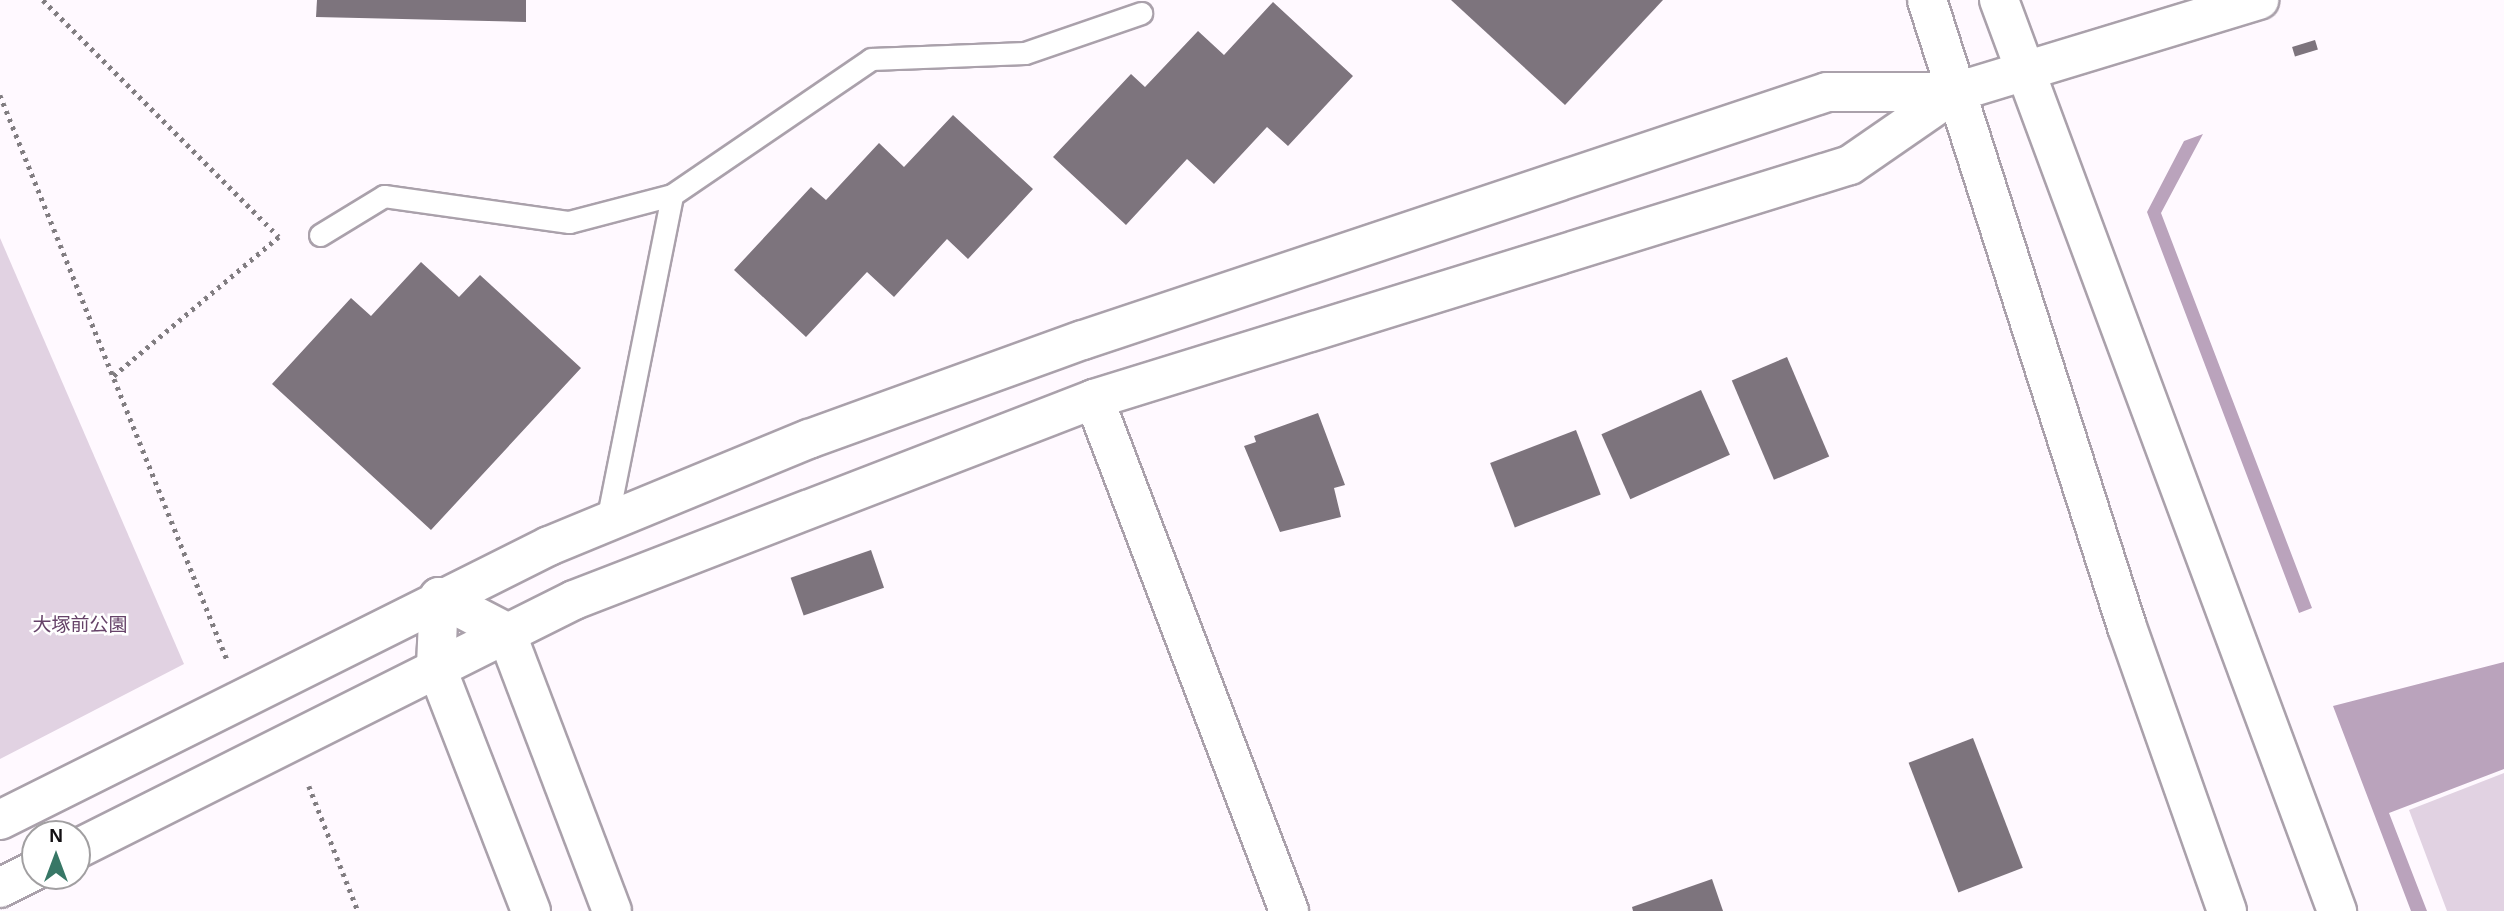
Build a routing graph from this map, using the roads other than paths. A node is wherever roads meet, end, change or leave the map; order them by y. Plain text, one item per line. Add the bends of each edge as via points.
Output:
1 (1927, 0) edge
2 (1999, 0) edge
3 (2259, 0) edge
4 (1142, 13) dead end
5 (2022, 73) junction
6 (1956, 92) junction
7 (672, 195) junction
8 (320, 236) dead end
9 (1094, 399) junction
10 (607, 521) junction
11 (439, 597) junction
12 (506, 632) junction
13 (436, 666) junction
14 (0, 820) edge
15 (91, 842) edge
16 (21, 877) edge
17 (0, 888) edge
18 (531, 911) edge
19 (612, 911) edge
20 (1289, 911) edge
21 (2227, 911) edge
22 (2337, 911) edge

1 - 6 street
2 - 5 street
3 - 5 street
4 - 7 lane via 1025,52 871,59
5 - 6 street
5 - 22 street
6 - 9 street via 1850,165
6 - 10 street via 1827,92 1083,340 809,439
6 - 21 street via 2127,627
7 - 8 lane via 569,222 384,196
7 - 10 lane
9 - 12 street via 839,494
9 - 20 street
10 - 11 street
11 - 12 street
11 - 13 street
11 - 14 street
12 - 13 street
12 - 19 street
13 - 15 street
13 - 18 street
16 - 17 street

